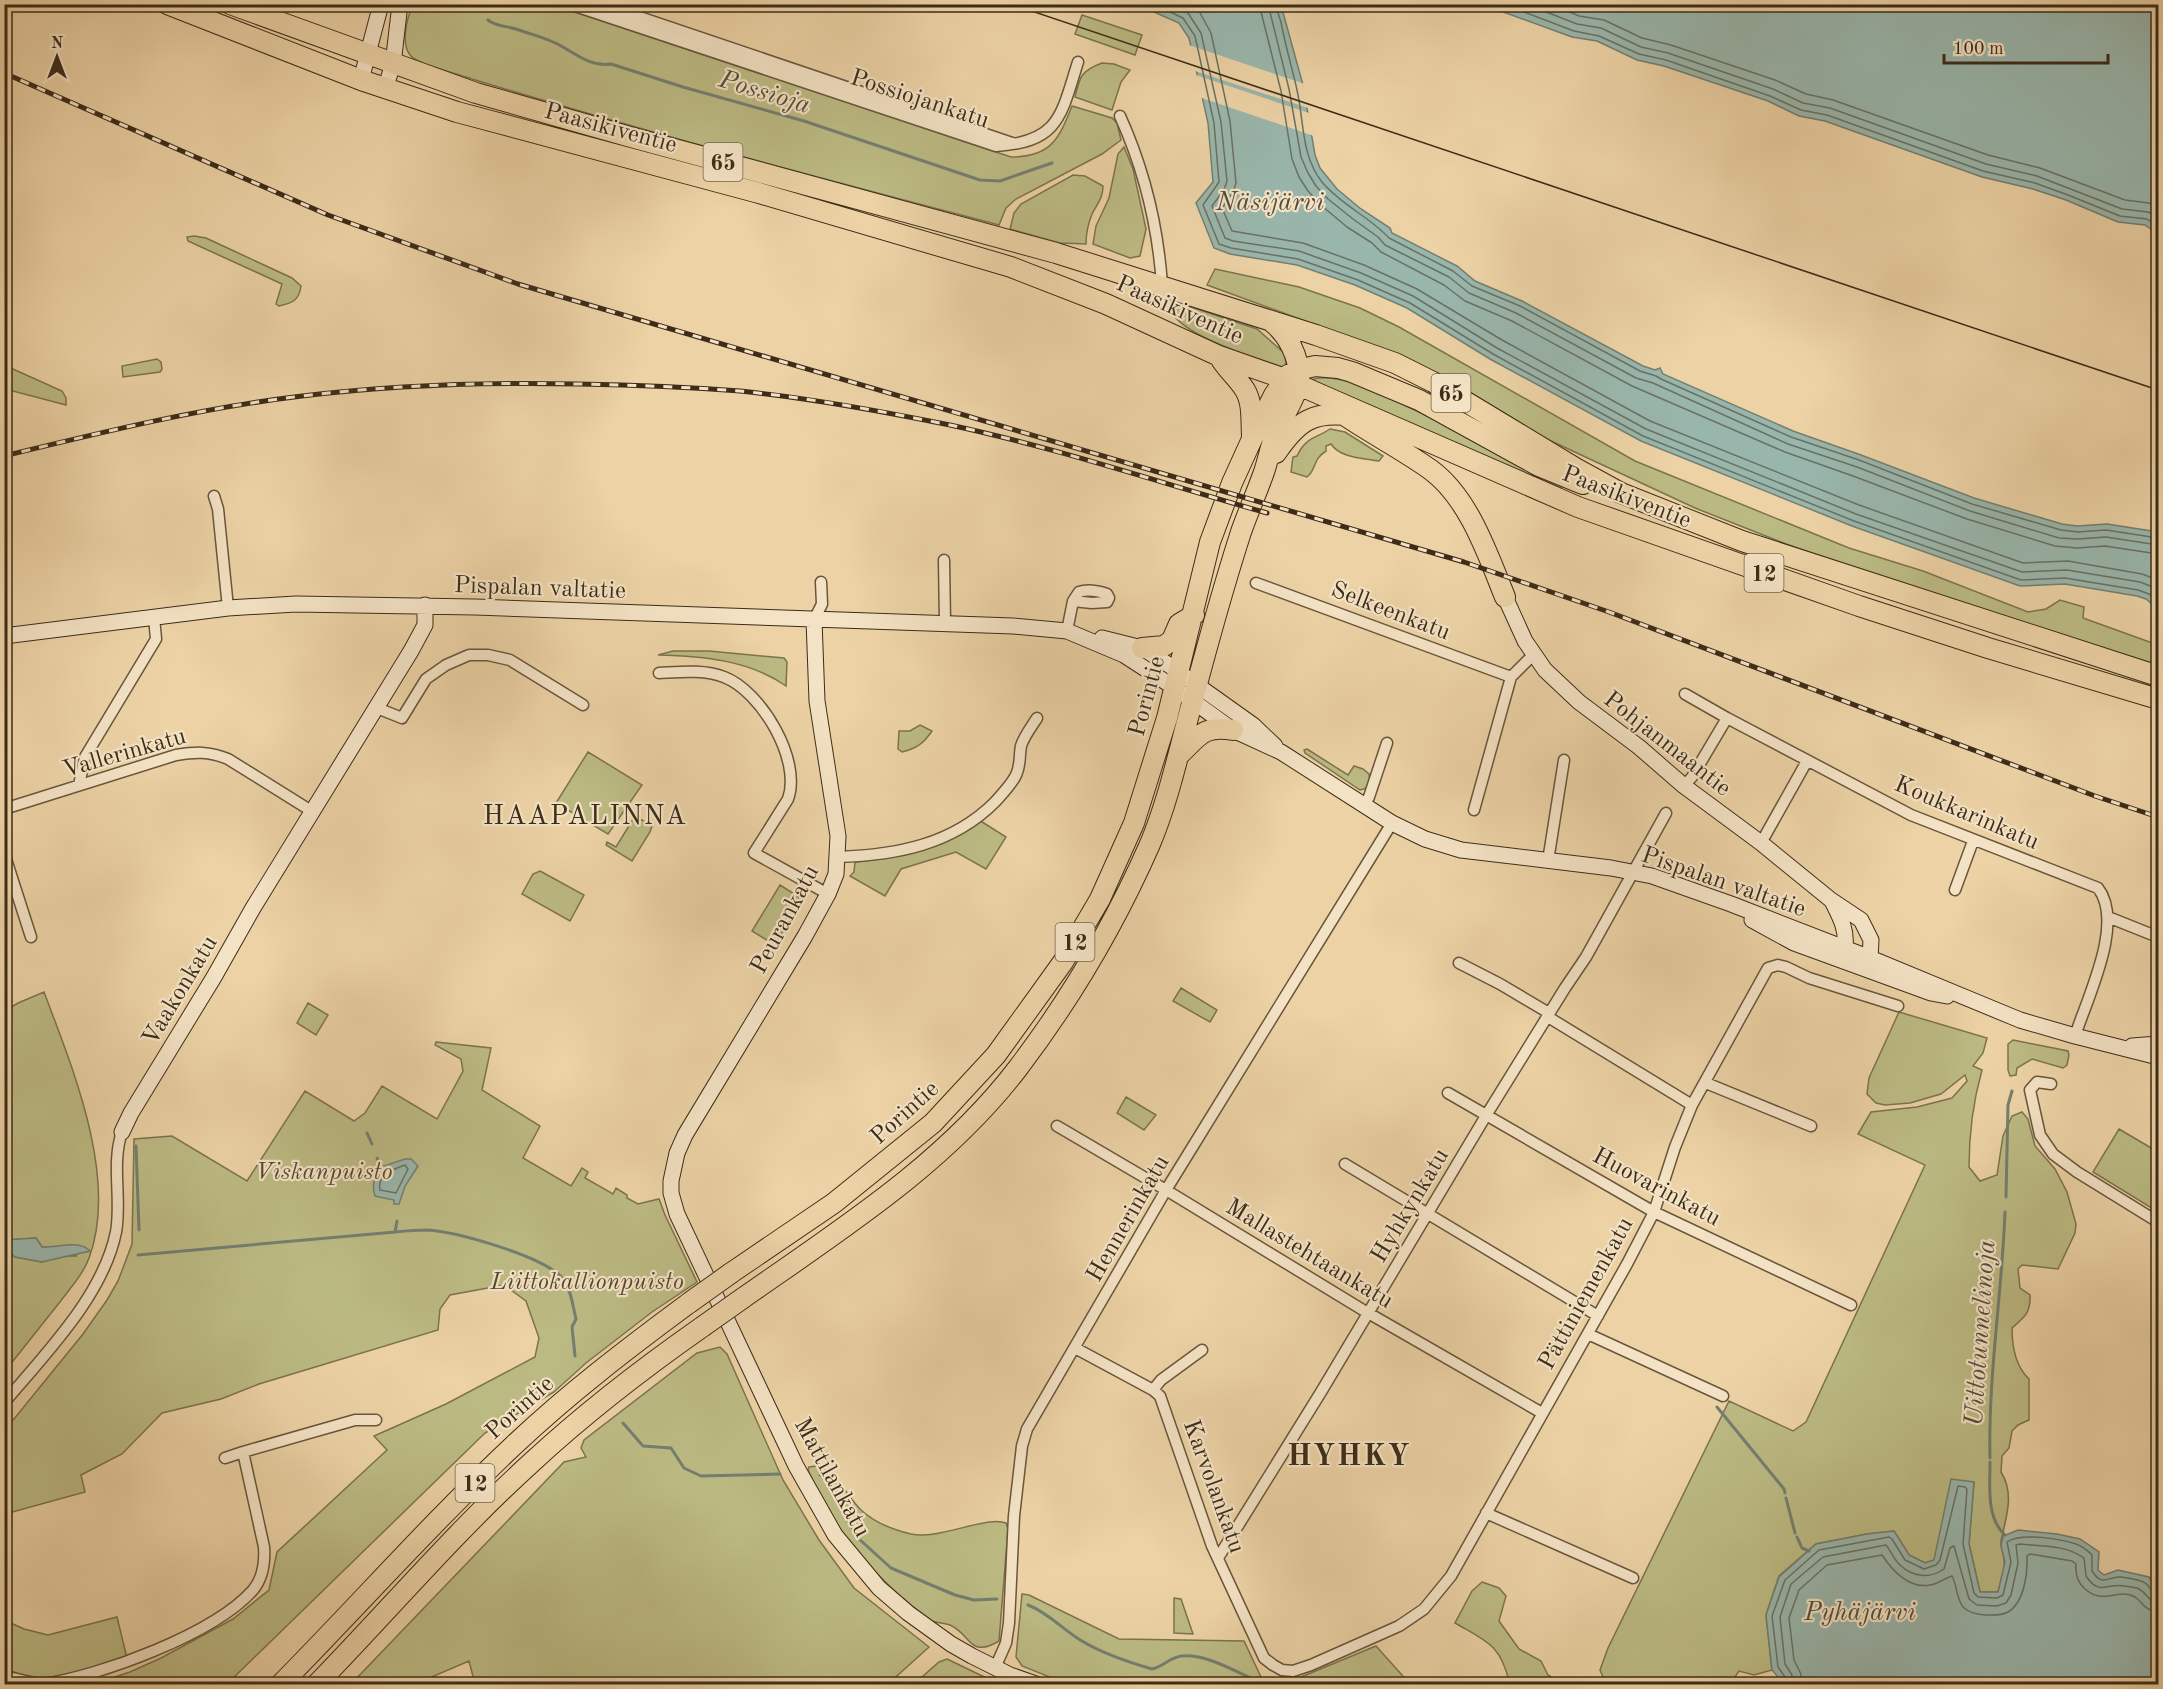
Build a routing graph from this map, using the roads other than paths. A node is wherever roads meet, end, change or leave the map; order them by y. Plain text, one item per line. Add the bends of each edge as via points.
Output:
1 (167, 4) edge
2 (230, 4) edge
3 (381, 4) edge
4 (569, 4) edge
5 (601, 4) edge
6 (401, 6) edge
7 (369, 54) junction
8 (1078, 62) dead end
9 (393, 64) junction
10 (362, 80) junction
11 (385, 89) junction
12 (1120, 116) dead end
13 (1015, 144) junction
14 (1162, 285) junction
15 (1268, 319) junction
16 (1219, 356) junction
17 (1294, 378) junction
18 (1327, 399) junction
19 (1344, 415) junction
20 (1380, 420) junction
21 (1252, 439) junction
22 (1265, 469) junction
23 (1621, 493) junction
24 (214, 496) dead end
25 (944, 560) dead end
26 (821, 582) dead end
27 (1256, 583) dead end
28 (1505, 597) joint
29 (1073, 601) dead end
30 (425, 605) junction
31 (228, 608) junction
32 (1194, 615) junction
33 (154, 617) junction
34 (814, 620) junction
35 (945, 623) junction
36 (1071, 632) junction
37 (4, 636) edge
38 (1142, 648) junction
39 (1534, 654) junction
40 (659, 673) dead end
41 (2158, 676) edge
42 (1511, 677) junction
43 (1177, 680) junction
44 (1195, 694) junction
45 (1685, 694) dead end
46 (2158, 699) edge
47 (583, 705) dead end
48 (377, 708) junction
49 (1037, 718) dead end
50 (1727, 718) junction
51 (1233, 730) junction
52 (1387, 743) dead end
53 (1281, 752) junction
54 (1179, 755) junction
55 (1564, 760) dead end
56 (1807, 760) junction
57 (79, 785) junction
58 (1684, 786) junction
59 (1364, 806) junction
60 (4, 809) edge
61 (1474, 810) dead end
62 (313, 812) junction
63 (1666, 813) dead end
64 (1392, 823) junction
65 (1973, 841) junction
66 (1761, 843) junction
67 (4, 853) edge
68 (838, 857) junction
69 (1548, 861) junction
70 (1632, 872) junction
71 (1955, 891) dead end
72 (828, 894) junction
73 (1831, 900) junction
74 (1731, 904) junction
75 (2108, 916) junction
76 (31, 937) dead end
77 (2158, 937) edge
78 (1845, 948) junction
79 (1870, 958) junction
80 (1459, 963) dead end
81 (1970, 1000) junction
82 (1898, 1006) dead end
83 (1548, 1015) junction
84 (2075, 1036) junction
85 (2158, 1044) edge
86 (2117, 1047) junction
87 (2158, 1057) edge
88 (1706, 1083) junction
89 (2051, 1084) dead end
90 (1448, 1093) dead end
91 (1692, 1105) junction
92 (1486, 1114) junction
93 (1057, 1126) dead end
94 (1811, 1126) dead end
95 (122, 1132) joint
96 (1345, 1164) dead end
97 (1166, 1190) junction
98 (1654, 1212) junction
99 (676, 1214) joint
100 (1428, 1215) junction
101 (2158, 1222) edge
102 (1851, 1305) dead end
103 (1368, 1313) junction
104 (1598, 1316) junction
105 (1588, 1334) junction
106 (1075, 1348) junction
107 (1202, 1350) dead end
108 (1153, 1390) junction
109 (1723, 1396) dead end
110 (4, 1403) edge
111 (1542, 1413) junction
112 (376, 1420) dead end
113 (243, 1452) junction
114 (225, 1458) dead end
115 (1486, 1513) junction
116 (1218, 1558) junction
117 (1633, 1578) dead end
118 (995, 1668) junction
119 (1282, 1670) joint
120 (4, 1676) edge
121 (41, 1684) edge
122 (281, 1684) edge
123 (316, 1684) edge
124 (1036, 1684) edge

1 - 10 highway, Paasikiventie / 65
2 - 7 highway, Paasikiventie / 65
3 - 7 main road
4 - 13 street, Possiojankatu via 996,146
5 - 13 street, Possiojankatu
6 - 9 main road
7 - 9 highway, Paasikiventie / 65
7 - 10 main road
8 - 13 street via 1053,125 1036,139
9 - 11 main road
9 - 14 highway, Paasikiventie / 65 via 476,93 1056,252
10 - 11 highway, Paasikiventie / 65
11 - 16 highway, Paasikiventie / 65 via 1011,267 1106,304
12 - 14 street via 1134,147 1156,229
14 - 15 highway, Paasikiventie / 65
15 - 17 highway via 1288,339 1297,360
15 - 23 highway, Paasikiventie / 65 via 1395,363
16 - 17 highway, Paasikiventie / 65
16 - 21 highway via 1246,391
17 - 18 highway, Paasikiventie / 65
17 - 21 highway, Porintie / 12 via 1274,395
17 - 22 highway
17 - 23 highway, 12 via 1316,366 1352,372 1419,400 1539,466 1576,482
18 - 19 highway
18 - 20 highway, Paasikiventie / 65
19 - 20 highway, 12
19 - 22 highway, 12 via 1324,414 1305,420 1291,432
19 - 28 highway via 1432,471 1445,484 1476,528
20 - 46 highway, Paasikiventie / 12 via 1578,507 1720,558 1977,645
21 - 32 highway, Porintie / 12 via 1210,542
22 - 44 highway, Porintie / 12 via 1232,562
23 - 41 highway, Paasikiventie / 12 via 1742,541
24 - 31 street
25 - 35 street
26 - 34 street via 822,604
27 - 42 street, Selkeenkatu
28 - 39 main road, Pohjanmaantie
29 - 36 street
30 - 31 main road, Pispalan valtatie
30 - 34 main road, Pispalan valtatie
30 - 48 main road, Vaakonkatu via 422,632
31 - 33 main road, Pispalan valtatie
32 - 38 highway via 1179,624 1172,640 1164,646
32 - 43 highway, Porintie / 12
33 - 37 main road, Pispalan valtatie
33 - 57 street via 156,639 85,757
34 - 35 main road, Pispalan valtatie
34 - 68 main road, Peurankatu via 817,701 836,814
35 - 36 main road, Pispalan valtatie
36 - 38 main road, Pispalan valtatie
36 - 43 main road, Pispalan valtatie
38 - 43 main road, Pispalan valtatie
39 - 42 street
39 - 58 main road, Pohjanmaantie via 1579,702
40 - 72 street via 725,677 765,712 785,746 791,791 754,853
42 - 61 street
43 - 44 main road, Pispalan valtatie
43 - 122 highway, Porintie / 12, bridge via 1134,823 1100,899 1063,962 996,1055 940,1116 893,1157 834,1203 629,1346 513,1445
44 - 51 main road, Pispalan valtatie
44 - 53 main road, Pispalan valtatie via 1252,725
44 - 54 highway, Porintie / 12
45 - 50 street, Koukkarinkatu
47 - 48 street via 510,660 469,655 426,679 402,718
48 - 62 main road, Vaakonkatu
49 - 68 street via 1022,744 1016,776 985,812 971,822 922,846 879,855
50 - 56 street, Koukkarinkatu
50 - 58 street
51 - 53 main road, Pispalan valtatie
51 - 54 highway via 1204,731
52 - 59 street
53 - 59 main road, Pispalan valtatie
54 - 123 highway, Porintie / 12, bridge via 1151,842 1100,946 1062,1009 1016,1071 906,1181 645,1367 530,1464
55 - 69 street
56 - 65 street, Koukkarinkatu via 1911,815
56 - 66 street
57 - 60 street, Vallerinkatu
57 - 62 street, Vallerinkatu via 199,751 228,759
58 - 66 main road, Pohjanmaantie
59 - 64 main road, Pispalan valtatie
62 - 95 main road, Vaakonkatu
63 - 70 street, Hyhkynkatu
64 - 69 main road, Pispalan valtatie via 1453,848
64 - 97 street, Hennerinkatu
65 - 71 street
65 - 75 street, Koukkarinkatu via 2098,888 2105,896
66 - 73 main road, Pohjanmaantie
67 - 76 street
68 - 72 main road, Peurankatu
69 - 70 main road, Pispalan valtatie
70 - 74 main road, Pispalan valtatie
70 - 83 street, Hyhkynkatu via 1586,957
72 - 99 main road, Peurankatu via 676,1153 671,1193
73 - 78 main road, Pohjanmaantie via 1844,927
73 - 79 main road, Pohjanmaantie via 1861,920 1871,940
74 - 78 main road, Pispalan valtatie
74 - 81 main road via 1754,922 1794,943 1931,993
75 - 77 street
75 - 84 street, Koukkarinkatu via 2097,976
78 - 79 main road, Pispalan valtatie
79 - 81 main road, Pispalan valtatie
80 - 83 street
81 - 84 main road, Pispalan valtatie
82 - 88 street, Pättiniemenkatu via 1786,967 1768,968
83 - 91 street
83 - 92 street, Hyhkynkatu
84 - 86 main road, Pispalan valtatie
85 - 86 main road
86 - 87 main road, Pispalan valtatie
88 - 91 street, Pättiniemenkatu
88 - 94 street
89 - 101 street via 2037,1082 2030,1090 2044,1143 2077,1172
90 - 92 street, Huovarinkatu
91 - 98 street, Pättiniemenkatu
92 - 98 street, Huovarinkatu
92 - 100 street, Hyhkynkatu
93 - 97 street, Mallastehtaankatu
95 - 110 street, Vaakonkatu via 118,1145 117,1222 105,1268 78,1312
96 - 100 street
97 - 103 street, Mallastehtaankatu
97 - 106 street, Hennerinkatu
98 - 102 street, Huovarinkatu
98 - 104 street, Pättiniemenkatu
99 - 118 main road, Mattilankatu via 796,1466 835,1535 879,1588 958,1648
100 - 103 street, Hyhkynkatu
100 - 104 street
103 - 111 street, Mallastehtaankatu
103 - 116 street, Hyhkynkatu
104 - 105 street, Pättiniemenkatu
105 - 109 street
105 - 111 street, Pättiniemenkatu
106 - 108 street
106 - 118 street, Hennerinkatu via 1036,1411 1022,1446 1009,1623 1006,1643
107 - 108 street
108 - 116 street, Karvolankatu via 1160,1396
111 - 115 street, Pättiniemenkatu
112 - 113 street via 355,1420
113 - 114 street
113 - 121 street via 265,1562 253,1590 206,1626 165,1646 124,1663
115 - 117 street
115 - 119 street, Pättiniemenkatu via 1451,1576 1412,1618 1311,1665
116 - 119 street, Karvolankatu via 1264,1658
118 - 124 main road, Mattilankatu
120 - 121 street

